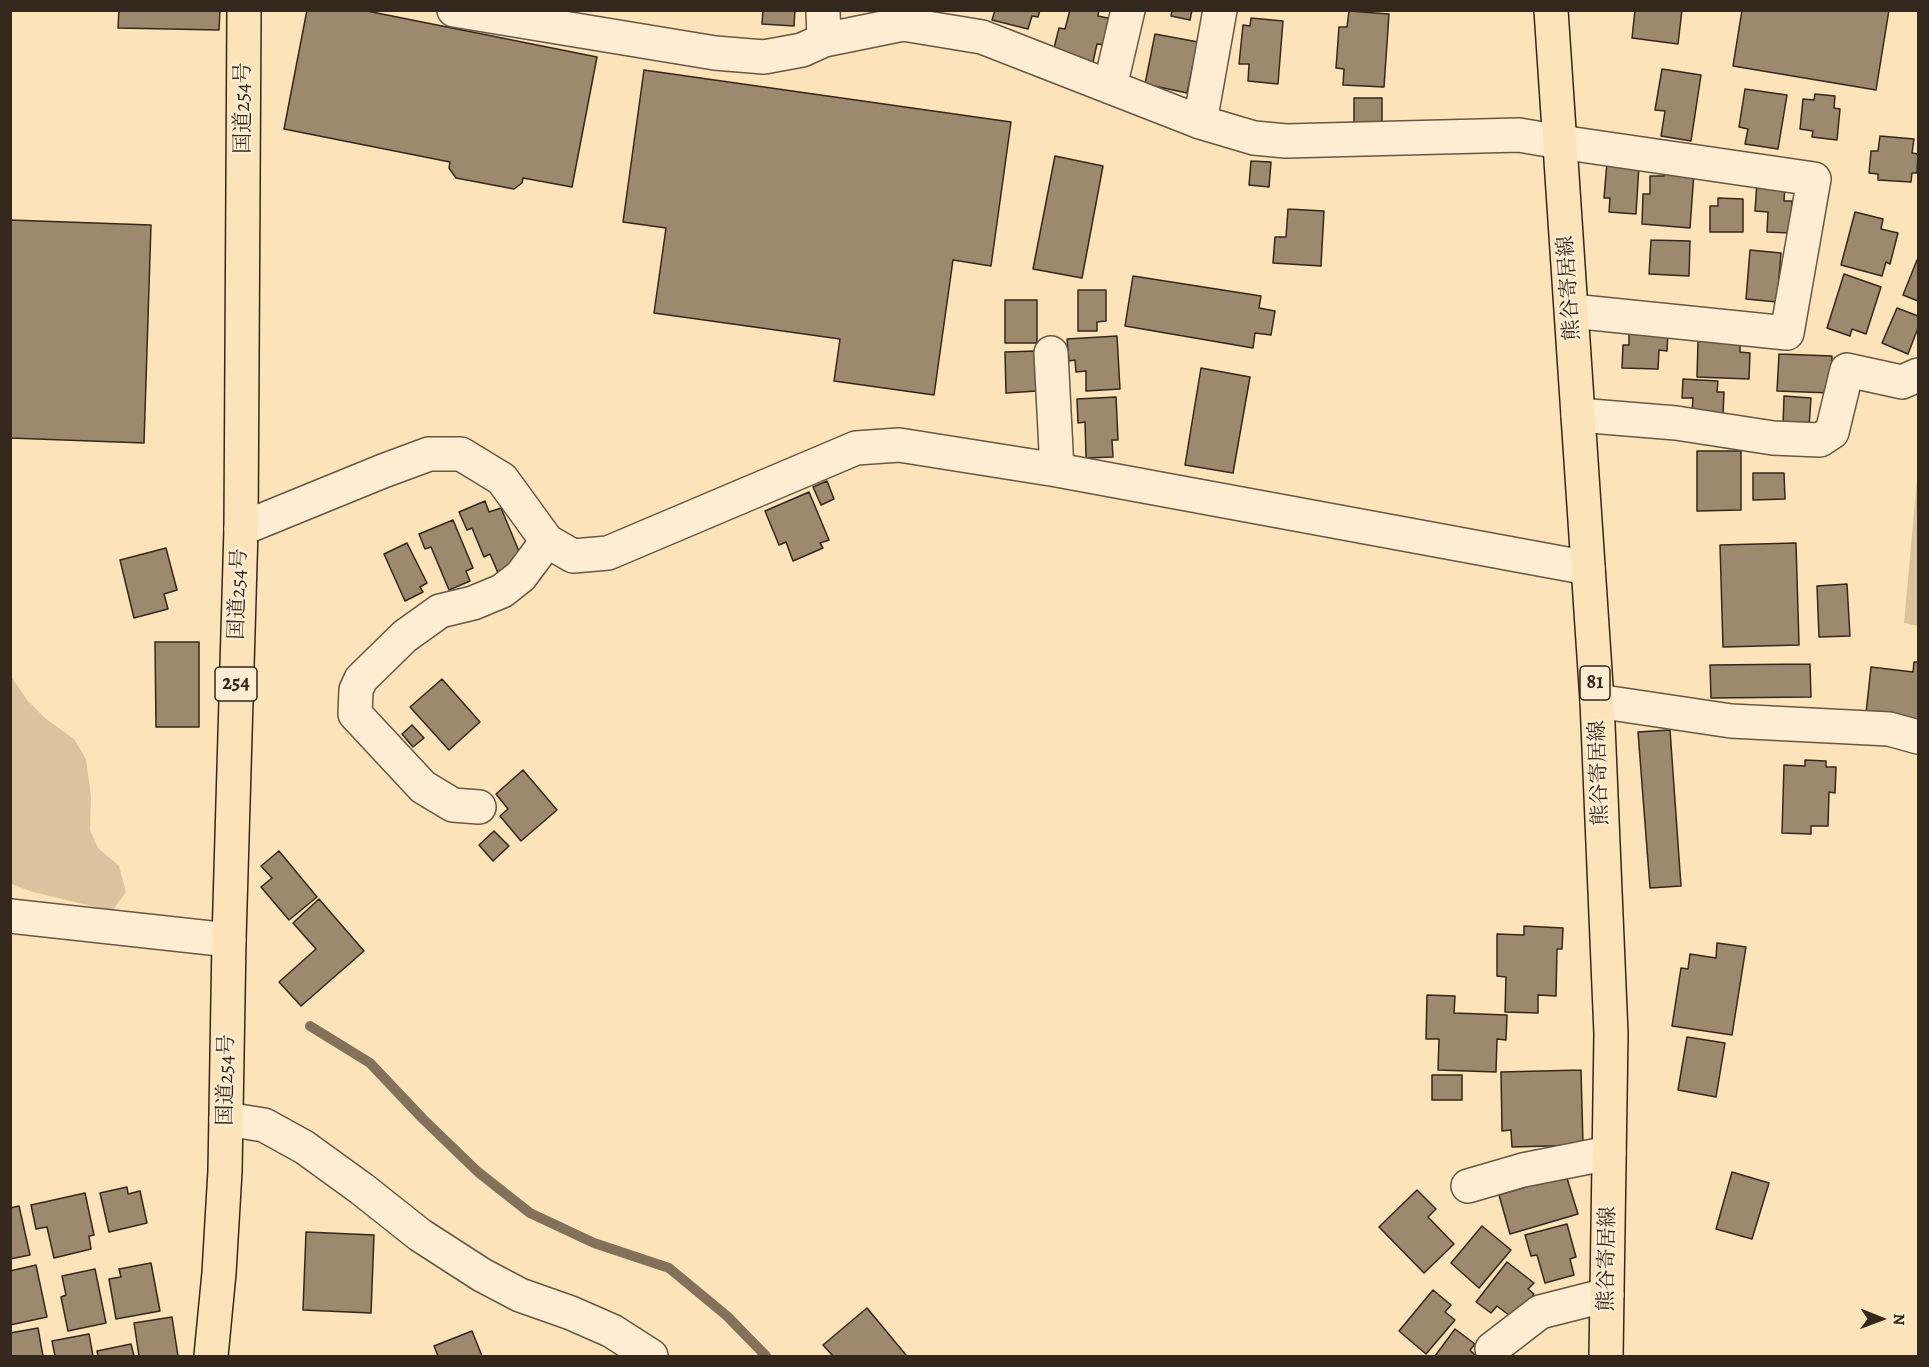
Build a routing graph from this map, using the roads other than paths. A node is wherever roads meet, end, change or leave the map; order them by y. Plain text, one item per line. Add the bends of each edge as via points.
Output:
1 (244, 10) edge
2 (454, 10) edge
3 (1128, 10) edge
4 (1220, 10) edge
5 (1551, 10) edge
6 (961, 22) edge
7 (823, 25) edge
8 (1110, 87) junction
9 (1200, 122) junction
10 (1560, 142) junction
11 (1572, 311) junction
12 (1051, 353) dead end
13 (1918, 375) edge
14 (1578, 415) junction
15 (1057, 470) junction
16 (241, 529) junction
17 (547, 541) junction
18 (1588, 568) junction
19 (1597, 701) junction
20 (1918, 737) edge
21 (479, 807) dead end
22 (10, 916) edge
23 (229, 940) junction
24 (226, 1119) junction
25 (1609, 1153) junction
26 (1468, 1186) dead end
27 (1607, 1295) junction
28 (1492, 1349) dead end
29 (1611, 1355) edge
30 (211, 1356) edge
31 (651, 1356) edge

1 - 16 main road, 国道254号 / 254
2 - 7 street via 715,53 764,57 802,50
3 - 8 street
4 - 9 street
5 - 10 main road, 熊谷寄居線 / 81
6 - 7 street
6 - 8 street via 982,37
8 - 9 street
9 - 10 street via 1254,138 1286,141 1520,135
10 - 11 main road, 熊谷寄居線 / 81
10 - 11 street via 1814,179 1787,333
11 - 14 main road, 熊谷寄居線 / 81
12 - 15 street
13 - 14 street via 1902,382 1847,370 1832,432 1820,440
14 - 18 main road, 熊谷寄居線 / 81
15 - 17 street via 898,445 856,448 608,553 573,556
15 - 18 street
16 - 17 street via 429,454 460,454 502,479
16 - 23 main road, 国道254号 / 254
17 - 21 street via 521,576 502,591 440,611 405,636 361,679 356,690 355,714 423,787 453,806
18 - 19 main road, 熊谷寄居線 / 81
19 - 20 street via 1731,722 1889,729
19 - 25 main road, 熊谷寄居線 / 81 via 1611,1034
22 - 23 street
23 - 24 main road, 国道254号 / 254
24 - 30 main road, 国道254号 / 254 via 220,1262
24 - 31 street via 264,1125 304,1147 420,1235 482,1275 520,1295 612,1331
25 - 26 street via 1523,1170
25 - 27 main road, 熊谷寄居線 / 81
27 - 28 street via 1540,1312
27 - 29 main road, 熊谷寄居線 / 81

